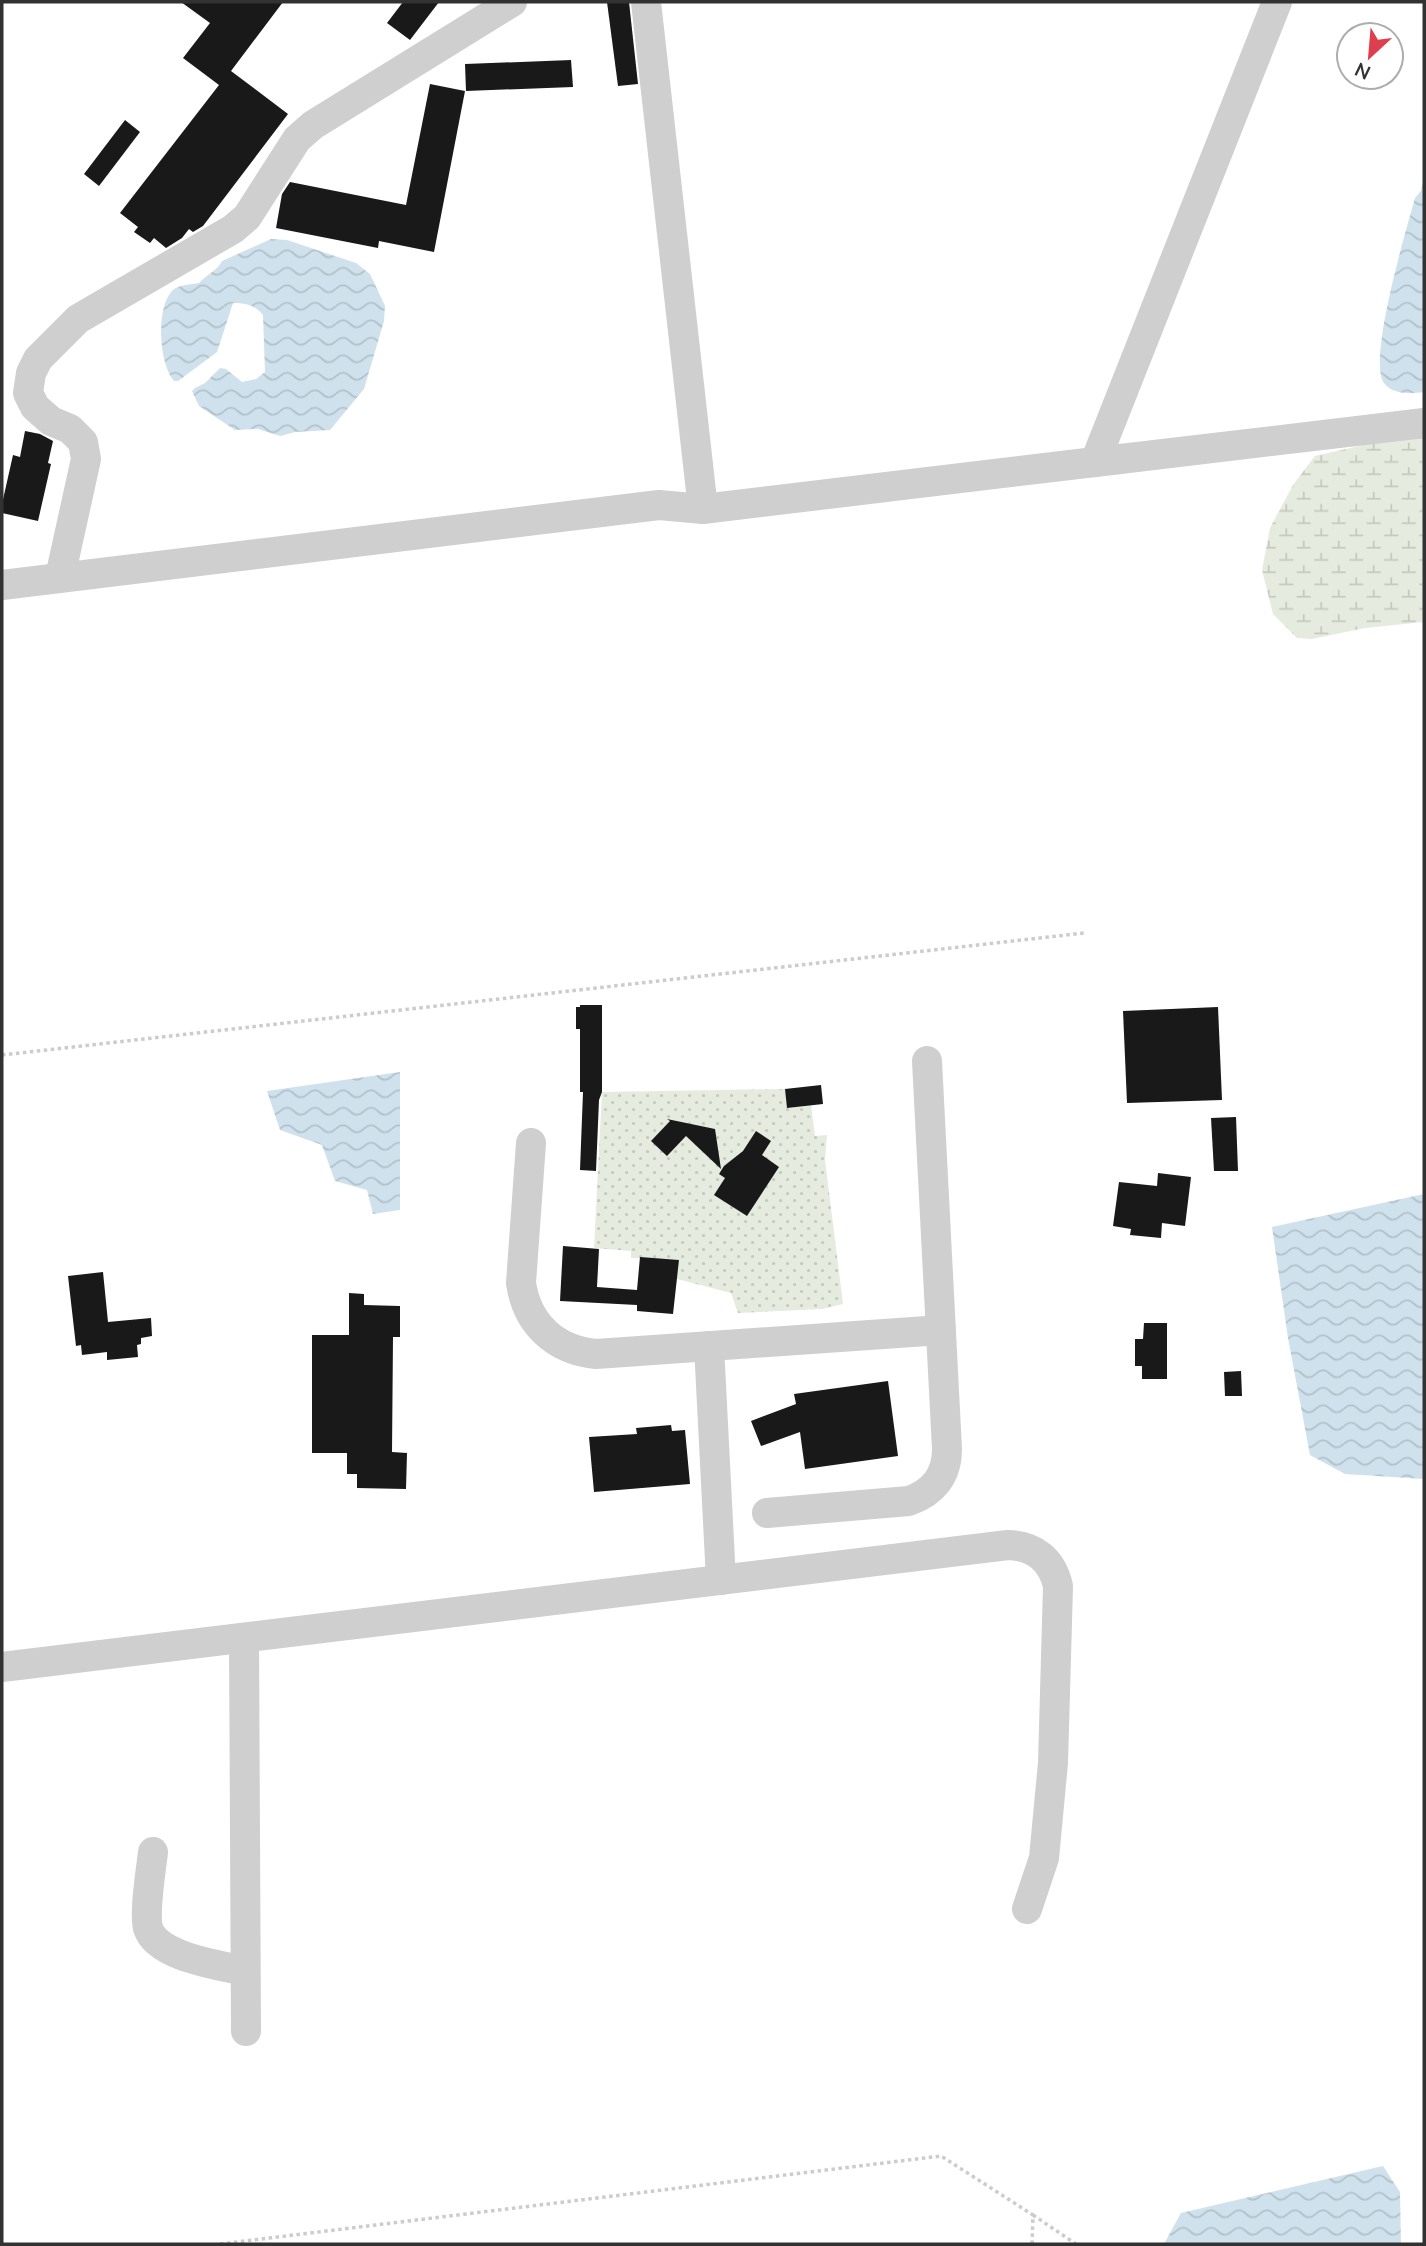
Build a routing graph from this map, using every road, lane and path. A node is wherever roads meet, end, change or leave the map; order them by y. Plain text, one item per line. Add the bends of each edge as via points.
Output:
1 (512, 2) edge
2 (646, 2) edge
3 (1278, 2) edge
4 (1424, 423) edge
5 (1095, 462) junction
6 (704, 509) junction
7 (60, 577) junction
8 (2, 585) edge
9 (1084, 933) dead end
10 (2, 1055) edge
11 (927, 1061) dead end
12 (531, 1143) dead end
13 (941, 1330) junction
14 (709, 1346) junction
15 (767, 1513) dead end
16 (721, 1580) junction
17 (244, 1638) junction
18 (2, 1667) edge
19 (153, 1852) dead end
20 (1027, 1909) dead end
21 (245, 1971) junction
22 (246, 2031) dead end
23 (1034, 2215) junction
24 (220, 2244) edge
25 (1032, 2244) edge
26 (1076, 2244) edge

1 - 7 street via 313,125 297,139 247,217 233,229 78,319 38,359 28,393 35,407 83,442 86,460
2 - 6 street
3 - 5 street
4 - 5 street
5 - 6 street
6 - 7 street via 659,505
7 - 8 street
9 - 10 path
11 - 13 street
12 - 14 street via 521,1283 528,1309 542,1331 584,1353
13 - 14 street
13 - 15 street via 947,1458 935,1485 909,1501
14 - 16 street
16 - 17 street
16 - 20 street via 1008,1545 1028,1548 1045,1559 1058,1586 1053,1763 1044,1858
17 - 18 street
17 - 21 street
19 - 21 street via 147,1915 148,1929 156,1941 169,1950
21 - 22 street
23 - 24 path via 941,2156
23 - 25 path
23 - 26 path

